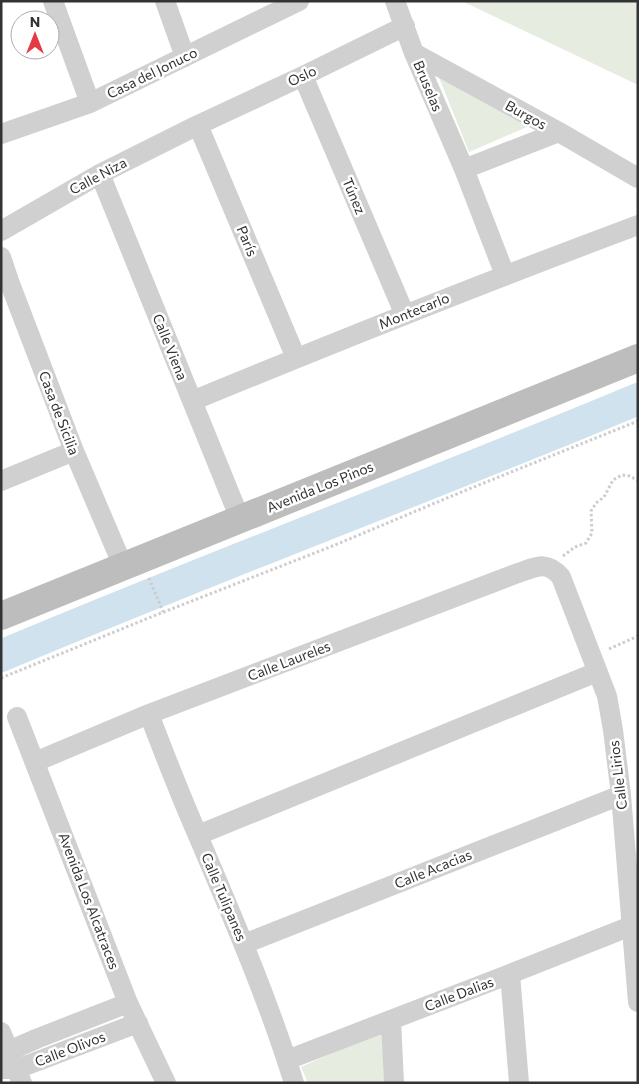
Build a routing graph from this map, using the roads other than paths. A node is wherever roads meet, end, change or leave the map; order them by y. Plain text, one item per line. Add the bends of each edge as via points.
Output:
1 (53, 1) edge
2 (165, 1) edge
3 (395, 1) edge
4 (287, 4) edge
5 (405, 26) junction
6 (414, 53) junction
7 (185, 57) junction
8 (304, 76) junction
9 (90, 103) junction
10 (198, 125) junction
11 (558, 132) junction
12 (1, 134) edge
13 (464, 169) junction
14 (100, 174) junction
15 (638, 178) edge
16 (638, 225) edge
17 (1, 231) edge
18 (1, 257) edge
19 (505, 275) junction
20 (405, 315) junction
21 (296, 358) junction
22 (638, 358) edge
23 (192, 401) junction
24 (74, 451) junction
25 (1, 481) edge
26 (240, 519) junction
27 (132, 563) junction
28 (546, 566) joint
29 (1, 616) edge
30 (595, 664) junction
31 (149, 714) junction
32 (17, 717) dead end
33 (35, 762) junction
34 (622, 795) junction
35 (198, 835) junction
36 (631, 926) junction
37 (244, 944) junction
38 (510, 974) junction
39 (128, 1002) junction
40 (638, 1002) edge
41 (391, 1020) junction
42 (138, 1023) junction
43 (1, 1032) edge
44 (287, 1060) junction
45 (10, 1066) edge
46 (166, 1083) edge
47 (294, 1083) edge
48 (394, 1083) edge
49 (519, 1083) edge

1 - 9 street
2 - 7 street
3 - 5 street, Bruselas
4 - 7 street, Casa del Jonuco
5 - 6 street, Bruselas
5 - 8 street, Oslo
6 - 11 street, Burgos
6 - 13 street, Bruselas
7 - 9 street, Casa del Jonuco
8 - 10 street, Oslo
8 - 20 street, Túnez
9 - 12 street, Casa del Jonuco
10 - 14 street, Calle Niza
10 - 21 street, París
11 - 13 street
11 - 15 street, Burgos
13 - 19 street, Bruselas
14 - 17 street, Calle Niza
14 - 23 street, Calle Viena
16 - 19 street, Montecarlo
18 - 24 street, Casa de Sicilia
19 - 20 street, Montecarlo
20 - 21 street, Montecarlo
21 - 23 street, Montecarlo
22 - 26 street, Avenida Los Pinos
23 - 26 street, Calle Viena
24 - 25 street
24 - 27 street, Casa de Sicilia
26 - 27 street, Avenida Los Pinos
27 - 29 street, Avenida Los Pinos
28 - 30 street, Calle Lirios via 561,577
28 - 31 street, Calle Laureles via 518,573
30 - 34 street, Calle Lirios via 607,696
30 - 35 street
31 - 33 street, Calle Laureles
31 - 35 street, Calle Tulipanes
32 - 33 street, Avenida Los Alcatraces
33 - 39 street, Avenida Los Alcatraces
34 - 36 street, Calle Lirios
34 - 37 street, Calle Acacias
35 - 37 street, Calle Tulipanes
36 - 38 street, Calle Dalias
36 - 40 street, Calle Lirios
37 - 44 street, Calle Tulipanes
38 - 41 street, Calle Dalias
38 - 49 street
39 - 42 street, Avenida Los Alcatraces
39 - 45 street, Calle Olivos via 36,1039
41 - 44 street, Calle Dalias
41 - 48 street
42 - 45 street, Calle Olivos
42 - 46 street, Avenida Los Alcatraces
43 - 45 street
44 - 47 street, Calle Tulipanes

